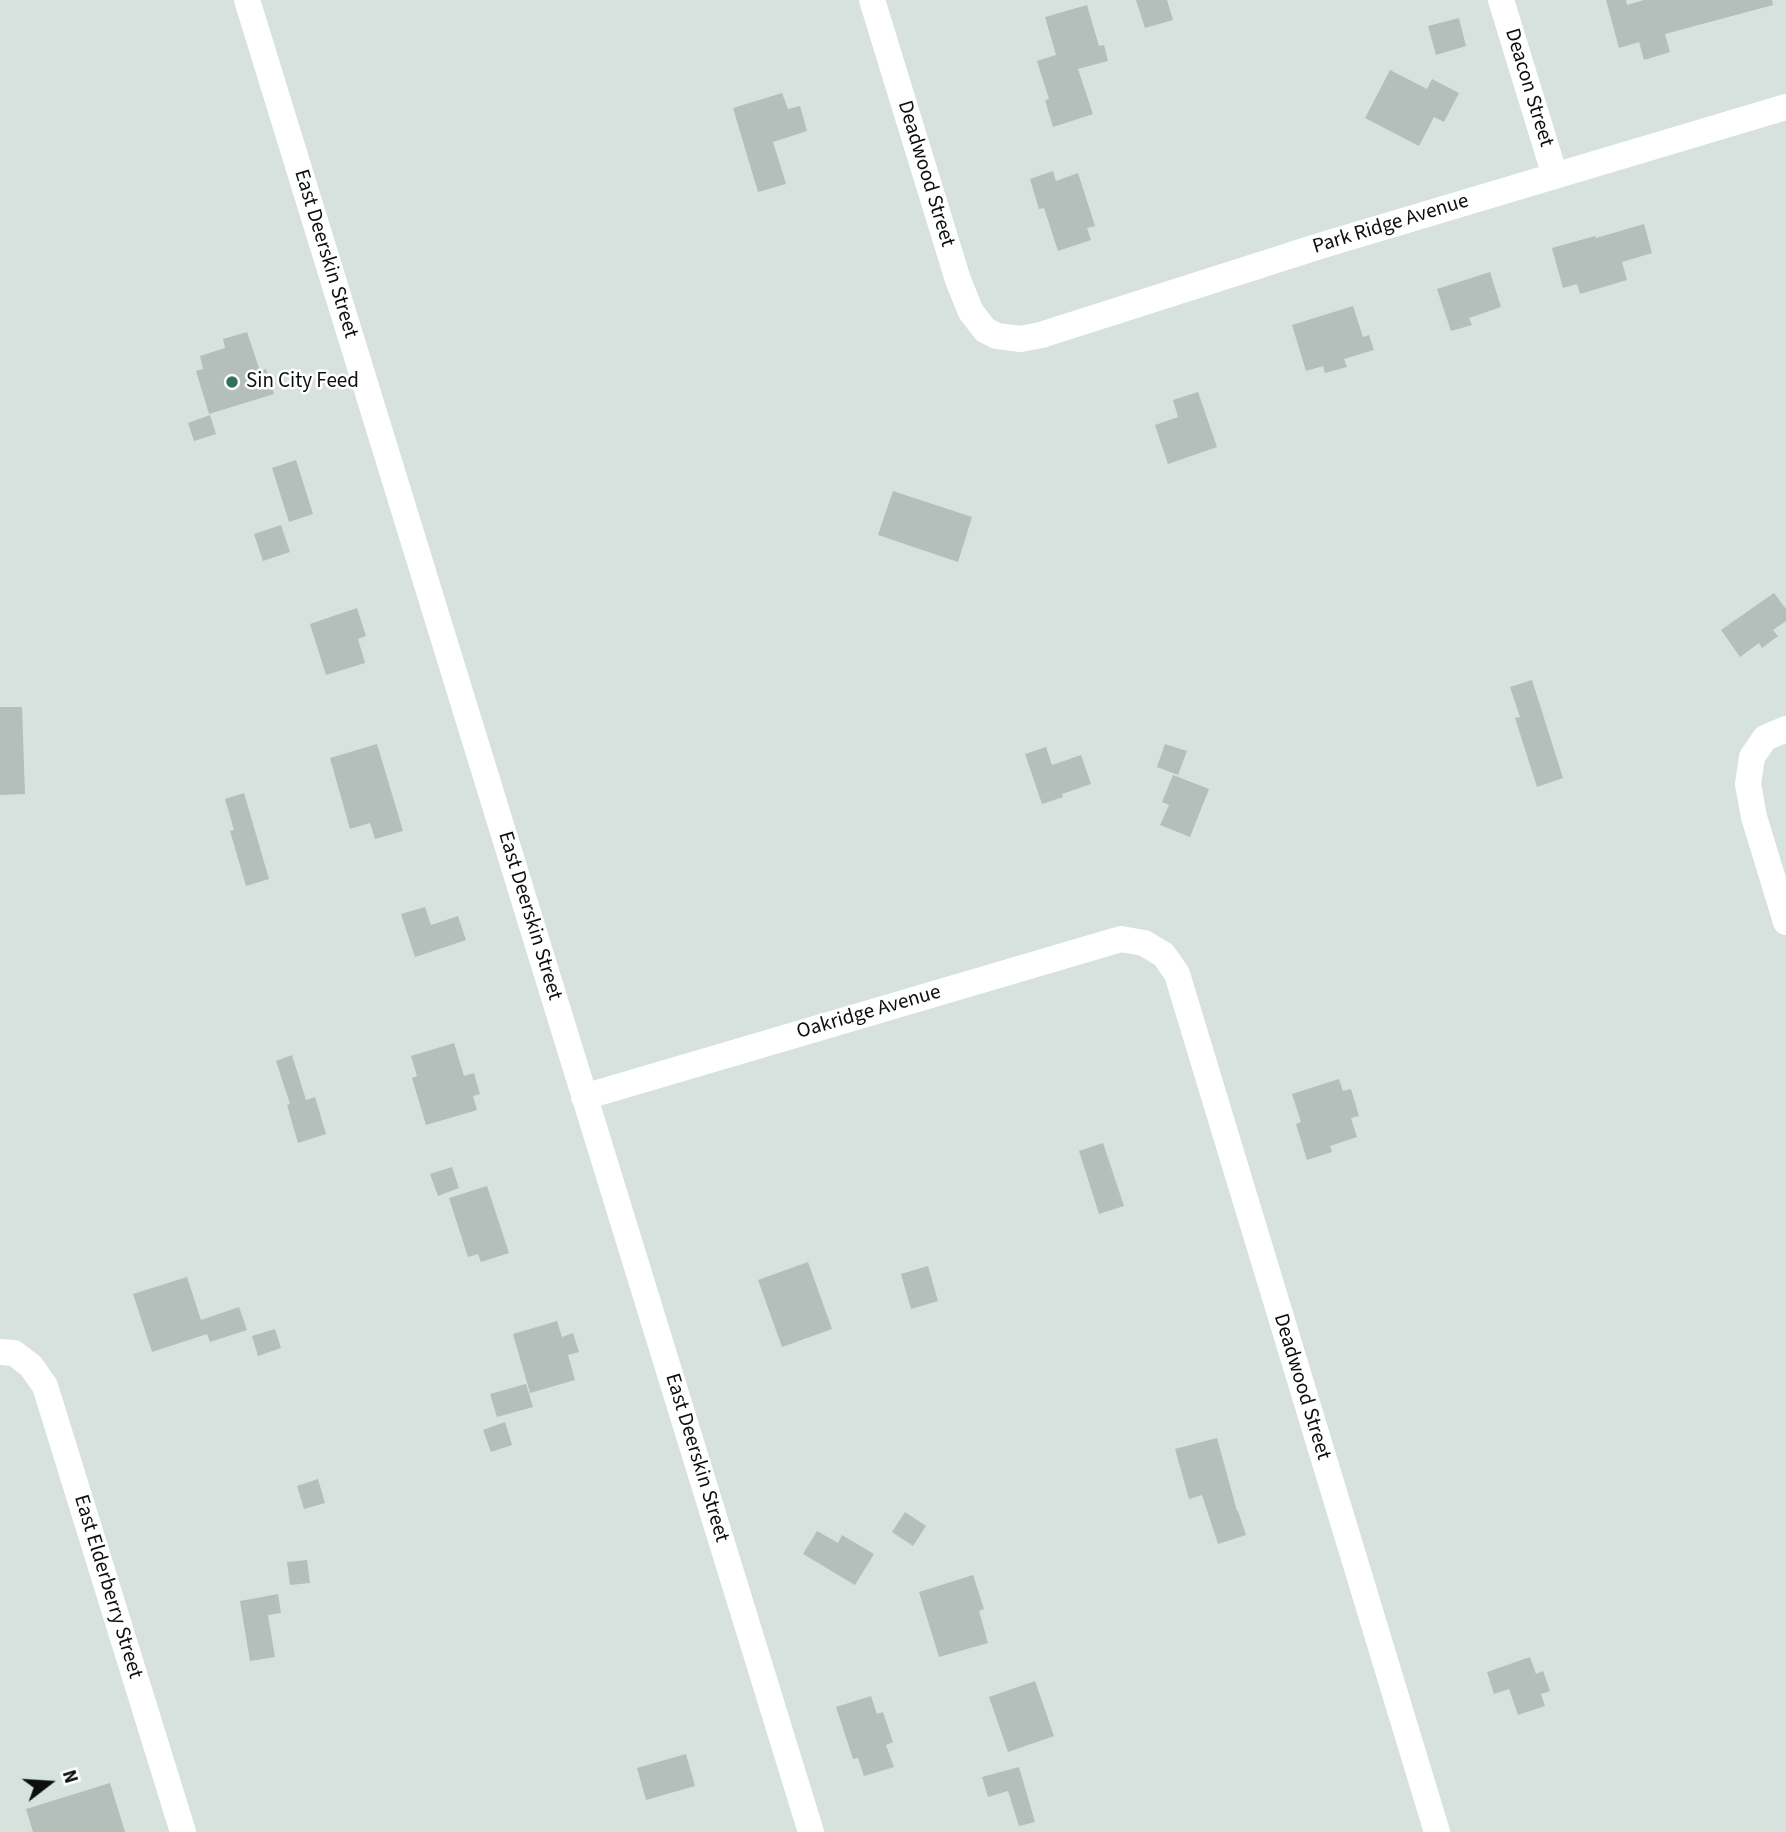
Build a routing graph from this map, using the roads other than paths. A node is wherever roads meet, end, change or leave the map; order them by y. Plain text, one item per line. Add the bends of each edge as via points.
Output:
1 (247, 0) edge
2 (872, 0) edge
3 (1501, 0) edge
4 (1786, 107) edge
5 (1555, 176) junction
6 (997, 336) joint
7 (1786, 729) edge
8 (1786, 922) edge
9 (1154, 948) joint
10 (584, 1097) junction
11 (7, 1352) edge
12 (183, 1832) edge
13 (811, 1832) edge
14 (1437, 1832) edge

1 - 10 street, East Deerskin Street
2 - 6 street, Deadwood Street via 958,281 971,312 985,330
3 - 5 street, Deacon Street
4 - 5 street, Park Ridge Avenue
5 - 6 street, Park Ridge Avenue via 1041,335 1021,339
7 - 8 street via 1765,738 1752,757 1748,784
9 - 10 street, Oakridge Avenue via 1121,939
9 - 14 street, Deadwood Street via 1177,974
10 - 13 street, East Deerskin Street
11 - 12 street, East Elderberry Street via 31,1366 45,1386

